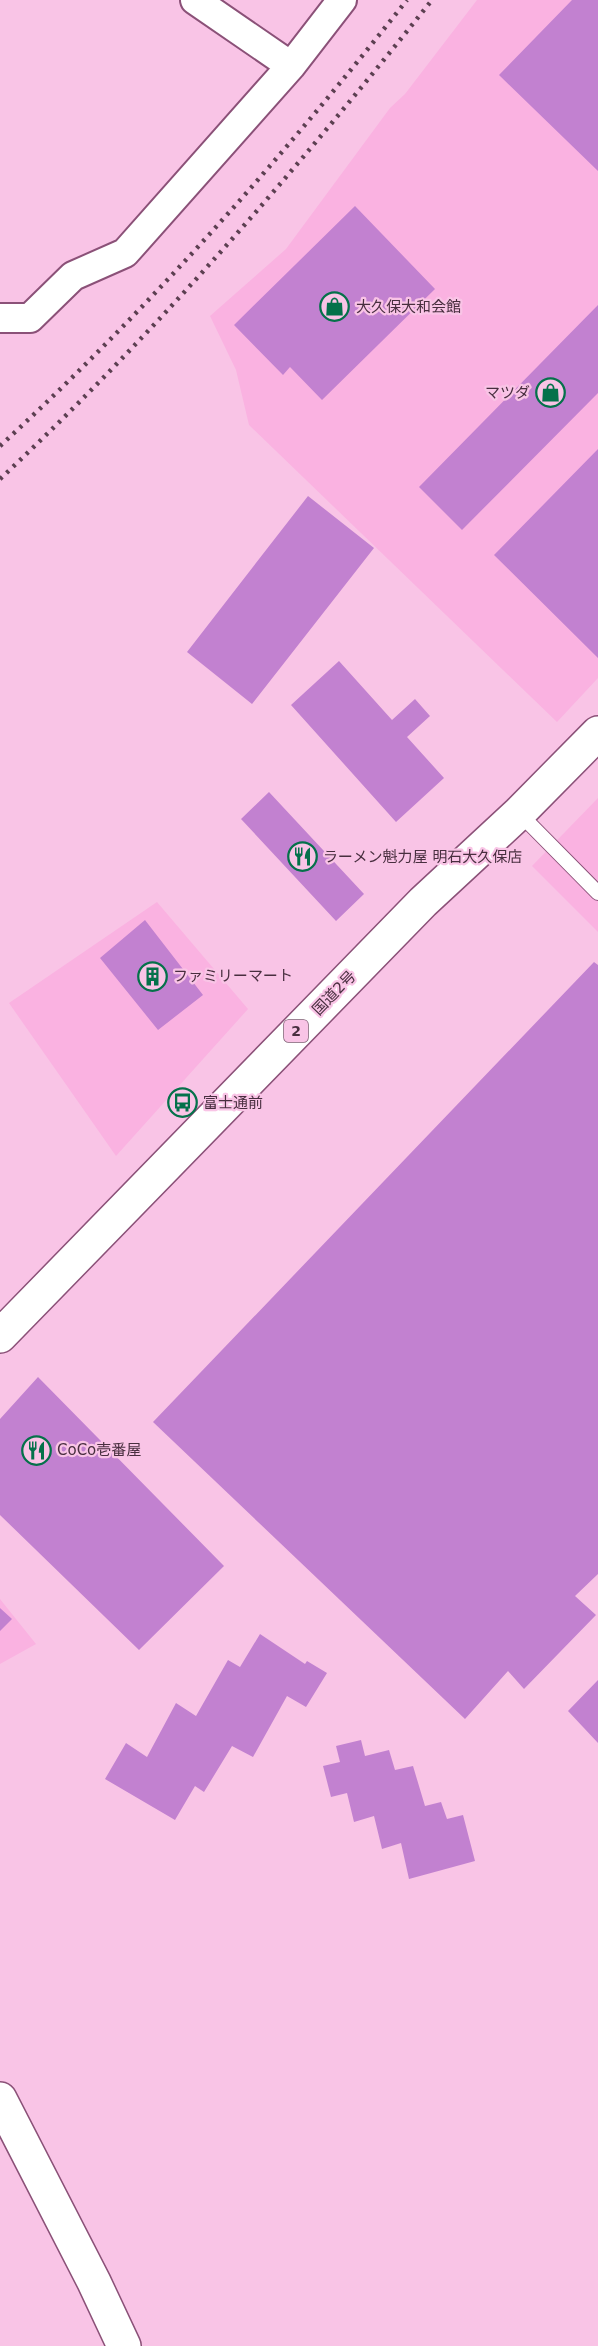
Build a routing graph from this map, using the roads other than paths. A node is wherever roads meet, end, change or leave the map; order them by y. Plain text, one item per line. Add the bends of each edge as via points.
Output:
1 (195, 0) edge
2 (342, 0) edge
3 (291, 66) junction
4 (0, 318) edge
5 (598, 732) edge
6 (519, 813) junction
7 (598, 893) edge
8 (0, 1336) edge
9 (0, 2102) edge
10 (124, 2346) edge

1 - 3 street
2 - 3 street
3 - 4 street via 124,253 73,276 30,318
5 - 6 main road, 国道2号 / 2
6 - 7 lane
6 - 8 main road, 国道2号 / 2 via 423,902
9 - 10 main road

